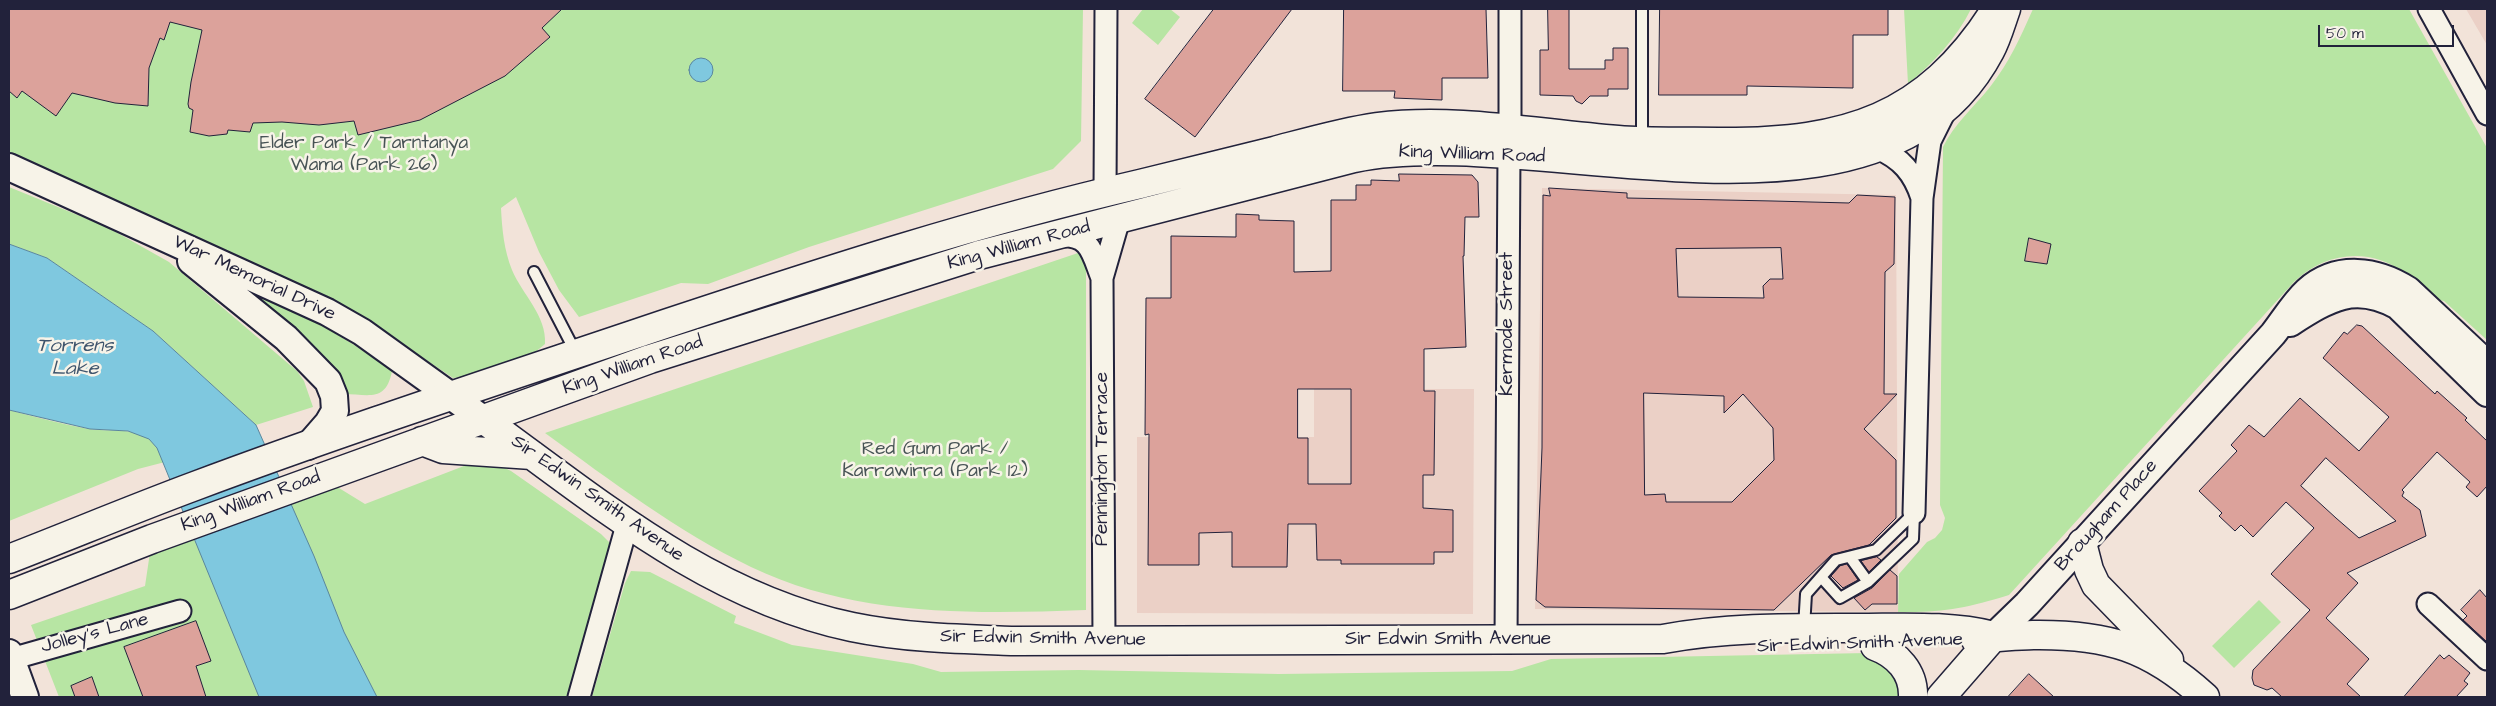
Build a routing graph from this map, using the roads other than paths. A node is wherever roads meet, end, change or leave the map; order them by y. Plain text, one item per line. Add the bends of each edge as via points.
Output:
1 (1106, 9) edge
2 (1510, 9) edge
3 (1642, 9) edge
4 (1996, 9) edge
5 (2006, 9) edge
6 (2429, 9) edge
7 (2484, 100) edge
8 (1872, 120) junction
9 (1927, 131) junction
10 (1509, 140) junction
11 (1642, 141) junction
12 (1877, 148) junction
13 (9, 167) edge
14 (1105, 192) junction
15 (1922, 198) junction
16 (1120, 219) junction
17 (149, 229) junction
18 (1058, 235) junction
19 (534, 272) dead end
20 (1102, 278) junction
21 (2273, 334) junction
22 (576, 354) junction
23 (2487, 364) edge
24 (2487, 393) edge
25 (452, 397) junction
26 (483, 418) junction
27 (422, 440) junction
28 (308, 446) junction
29 (534, 455) junction
30 (1914, 513) junction
31 (627, 525) junction
32 (2082, 543) junction
33 (1850, 557) junction
34 (9, 559) edge
35 (1820, 577) junction
36 (1868, 582) junction
37 (9, 595) edge
38 (2428, 604) dead end
39 (180, 611) dead end
40 (1804, 628) junction
41 (1994, 636) junction
42 (1663, 638) junction
43 (1506, 640) junction
44 (1104, 641) junction
45 (1875, 646) junction
46 (10, 656) edge
47 (2487, 659) edge
48 (2196, 690) edge
49 (25, 697) edge
50 (579, 697) edge
51 (1913, 697) edge
52 (1941, 697) edge

1 - 14 street
2 - 10 street, Kermode Street
3 - 11 lane
4 - 8 main road, King William Road via 1968,49 1932,85
5 - 9 main road, King William Road via 1995,41 1982,64
6 - 7 street
8 - 9 main road via 1900,113 1912,116
8 - 11 main road, King William Road via 1831,134 1778,141
9 - 12 main road, King William Road
9 - 15 street
10 - 11 main road, King William Road
10 - 12 main road, King William Road via 1645,167 1732,169 1826,161
10 - 14 main road, King William Road via 1428,125 1375,127
10 - 16 main road, King William Road via 1374,154
10 - 43 street, Kermode Street
12 - 15 street via 1904,164 1916,180
13 - 17 street, War Memorial Drive
14 - 18 main road via 1094,214
14 - 22 main road, King William Road via 964,229 836,268
15 - 30 street
16 - 18 main road, King William Road
16 - 20 street, Pennington Terrace
17 - 25 street, War Memorial Drive via 327,312 362,332
17 - 28 street via 286,338 328,381 334,396 335,412
18 - 20 street, Pennington Terrace via 1081,238 1089,247
18 - 26 main road, King William Road via 944,266 650,359
19 - 22 lane
20 - 44 street, Pennington Terrace
21 - 23 street, Brougham Place via 2307,291 2344,272 2361,272 2395,282 2408,290
21 - 24 street, Brougham Place via 2336,297 2369,294 2398,306
21 - 32 street, Brougham Place
22 - 25 main road, King William Road
25 - 26 street, War Memorial Drive
25 - 28 main road, King William Road
26 - 27 main road, King William Road
26 - 29 main road, Sir Edwin Smith Avenue
27 - 29 main road via 443,448
27 - 37 main road, King William Road
28 - 34 main road, King William Road via 194,486
29 - 31 main road, Sir Edwin Smith Avenue
30 - 33 lane via 1876,550
30 - 36 lane via 1912,539
31 - 44 main road, Sir Edwin Smith Avenue via 685,562 740,590 796,612 852,627 927,638
31 - 50 street
32 - 41 street, Brougham Place
32 - 48 main road via 2088,570 2096,585
33 - 35 lane via 1836,560
33 - 36 lane
35 - 36 lane via 1840,598
35 - 40 lane via 1806,594
38 - 47 street
39 - 46 street, Jolley's Lane
40 - 41 main road, Sir Edwin Smith Avenue via 1958,628
40 - 42 main road, Sir Edwin Smith Avenue via 1719,630
41 - 45 main road, Sir Edwin Smith Avenue via 1940,645
41 - 48 main road via 2077,636 2112,642 2146,654
41 - 52 main road, Brougham Place
42 - 43 main road, Sir Edwin Smith Avenue
42 - 45 main road, Sir Edwin Smith Avenue via 1720,648
43 - 44 main road, Sir Edwin Smith Avenue
45 - 51 main road via 1892,654 1904,666 1911,680
46 - 49 street

